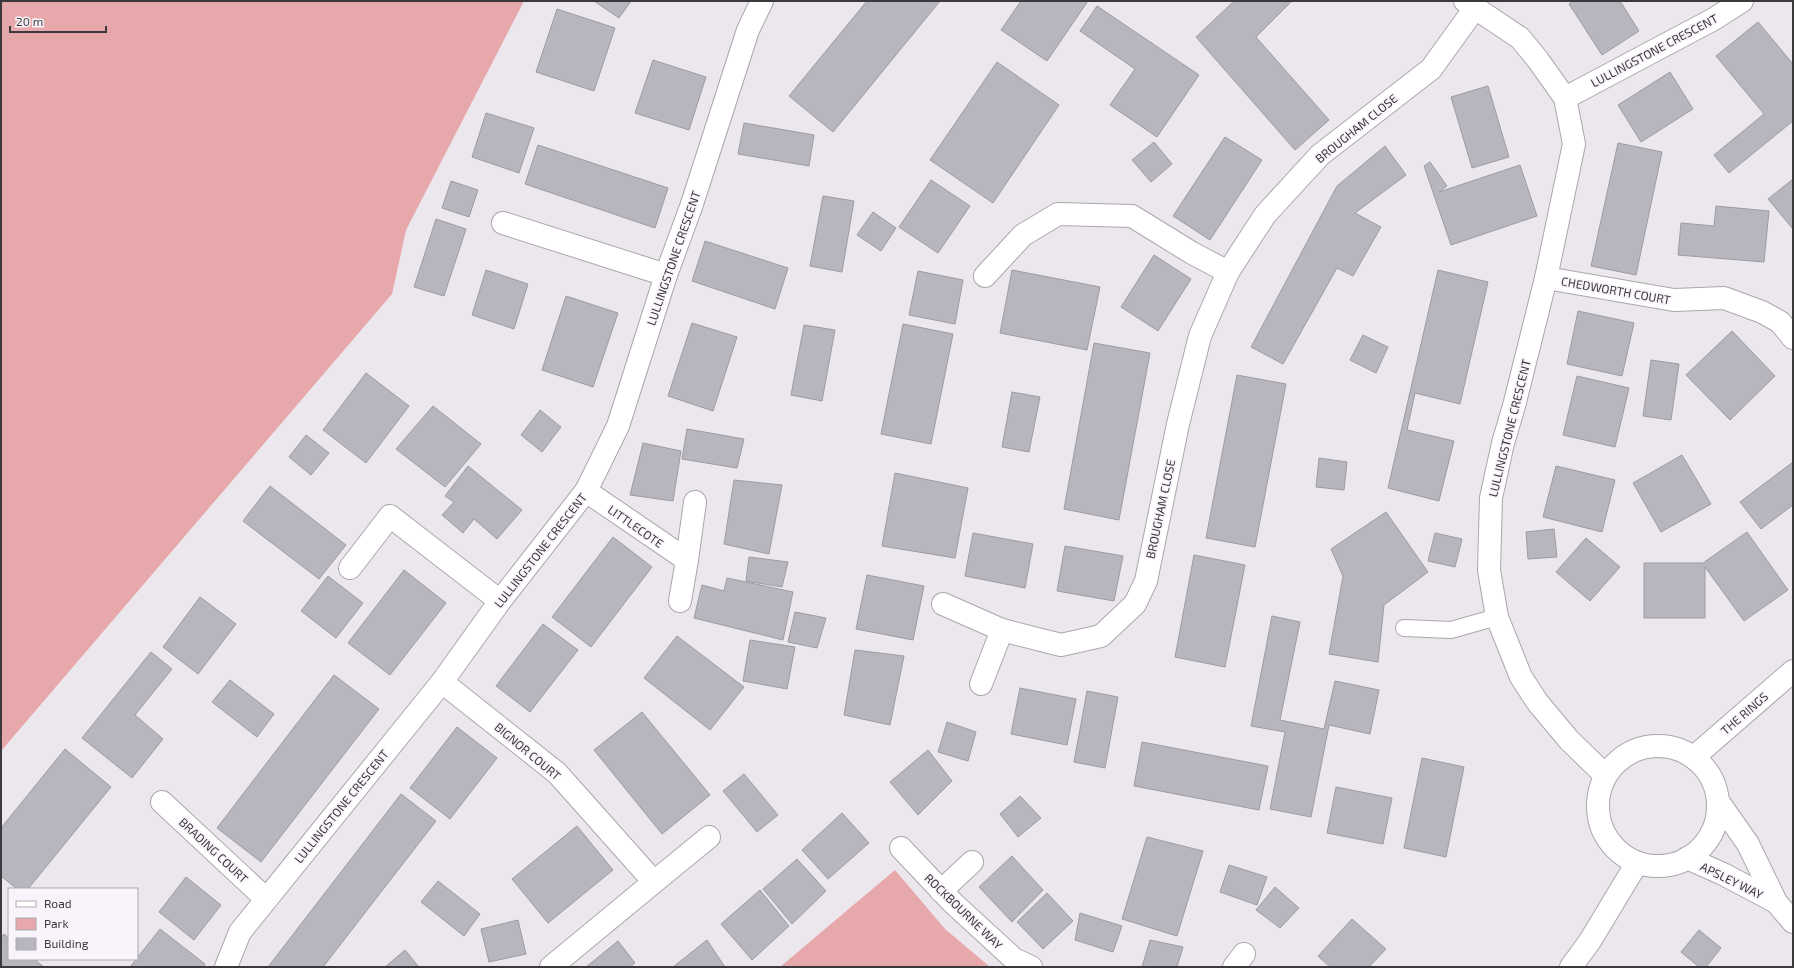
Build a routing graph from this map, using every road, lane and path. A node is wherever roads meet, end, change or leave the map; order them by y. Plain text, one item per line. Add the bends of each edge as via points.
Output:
1 (762, 1) edge
2 (1742, 1) edge
3 (1470, 5) edge
4 (1565, 98) junction
5 (503, 223) dead end
6 (1228, 272) junction
7 (666, 275) junction
8 (985, 276) dead end
9 (1546, 278) junction
10 (1793, 338) edge
11 (586, 491) junction
12 (695, 502) dead end
13 (687, 560) junction
14 (350, 568) dead end
15 (500, 601) junction
16 (680, 601) dead end
17 (943, 604) dead end
18 (1497, 618) junction
19 (1404, 628) dead end
20 (1002, 630) junction
21 (1793, 671) edge
22 (442, 682) junction
23 (982, 684) dead end
24 (1695, 756) junction
25 (1605, 775) junction
26 (162, 802) dead end
27 (1720, 804) junction
28 (709, 837) dead end
29 (901, 848) dead end
30 (1687, 858) junction
31 (972, 862) dead end
32 (1637, 863) junction
33 (654, 882) junction
34 (941, 891) junction
35 (265, 898) junction
36 (1776, 902) junction
37 (1793, 922) edge
38 (226, 967) edge
39 (551, 967) edge
40 (1031, 967) edge
41 (1570, 967) edge

1 - 7 street, LULLINGSTONE CRESCENT via 748,30 692,204
2 - 4 street, LULLINGSTONE CRESCENT via 1714,19
3 - 4 street, LULLINGSTONE CRESCENT via 1520,38
3 - 6 street, BROUGHAM CLOSE via 1431,69 1320,155 1265,215
4 - 9 street, LULLINGSTONE CRESCENT via 1574,144
5 - 7 street
6 - 8 street via 1132,216 1058,214 1023,235
6 - 20 street, BROUGHAM CLOSE via 1200,336 1178,424 1146,581 1135,604 1101,636 1061,646
7 - 11 street, LULLINGSTONE CRESCENT via 618,426
9 - 10 street, CHEDWORTH COURT via 1674,300 1724,298 1762,312 1780,322
9 - 18 street, LULLINGSTONE CRESCENT via 1491,498 1489,570
11 - 13 street, LITTLECOTE
11 - 15 street, LULLINGSTONE CRESCENT
12 - 13 street
13 - 16 street
14 - 15 street via 390,516
15 - 22 street, LULLINGSTONE CRESCENT
17 - 20 street, BROUGHAM CLOSE
18 - 19 lane via 1451,630
18 - 25 street, LULLINGSTONE CRESCENT via 1521,677 1538,703 1569,740
20 - 23 street
21 - 24 street, THE RINGS
22 - 33 street, BIGNOR COURT via 557,774
22 - 35 street, LULLINGSTONE CRESCENT
24 - 25 street via 1680,749 1660,745 1630,752
24 - 27 street via 1713,780
25 - 32 street via 1598,796 1599,817 1610,843
26 - 35 street, BRADING COURT
27 - 30 street via 1714,827 1704,845
27 - 36 street, APSLEY WAY via 1748,844
28 - 33 street
29 - 34 street, ROCKBOURNE WAY
30 - 32 street via 1663,866
30 - 36 street, APSLEY WAY
31 - 34 street
32 - 41 street via 1590,941
33 - 39 street
34 - 40 street, ROCKBOURNE WAY via 1014,959
35 - 38 street, LULLINGSTONE CRESCENT via 240,932
36 - 37 street, APSLEY WAY

